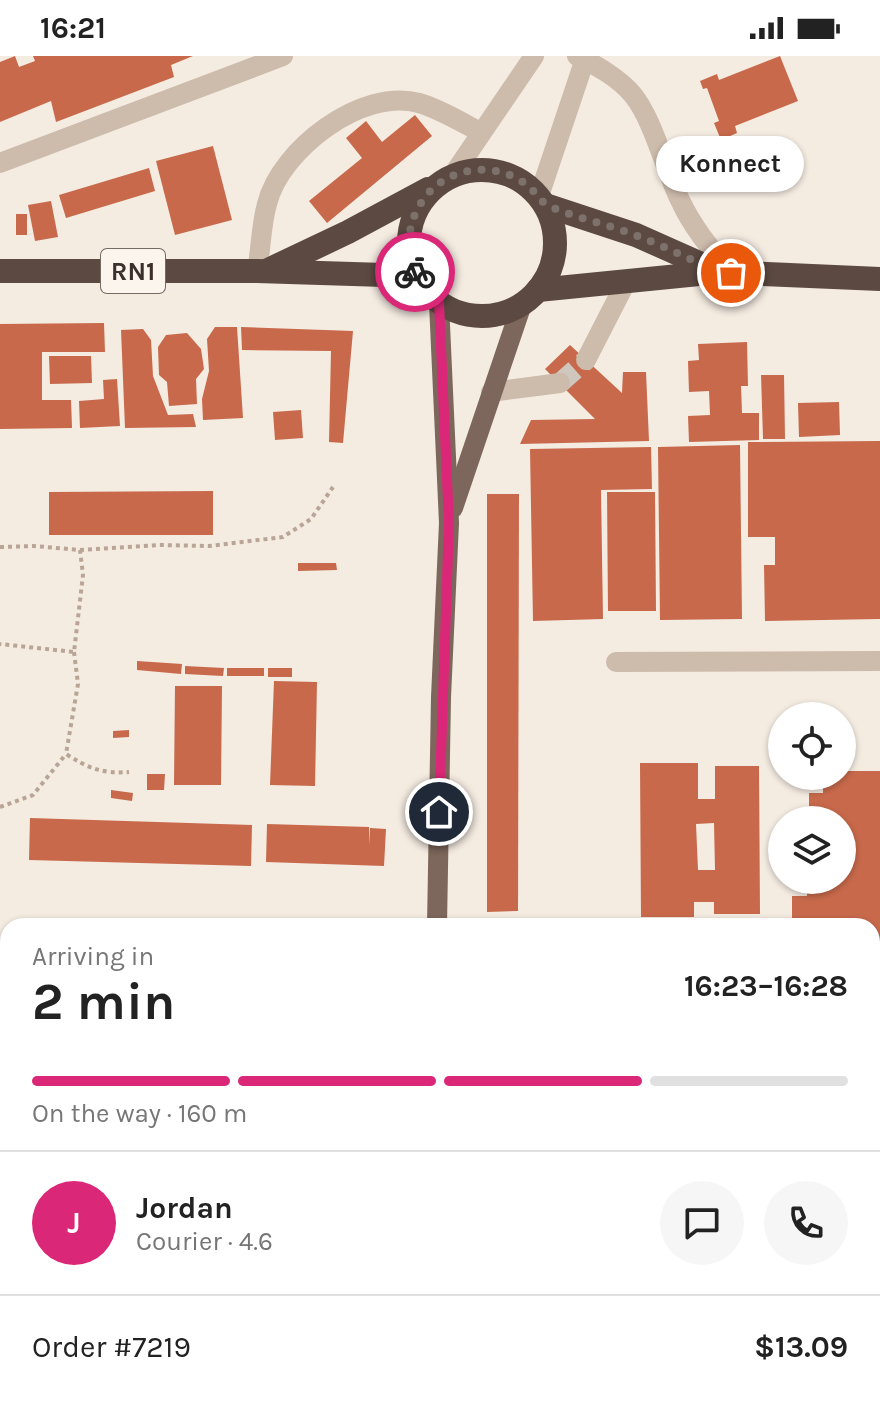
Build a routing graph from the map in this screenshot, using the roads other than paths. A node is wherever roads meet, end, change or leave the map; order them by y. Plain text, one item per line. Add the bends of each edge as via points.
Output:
1 (283, 56) edge
2 (534, 56) edge
3 (583, 57) edge
4 (480, 132) junction
5 (0, 163) edge
6 (445, 180) junction
7 (542, 200) junction
8 (0, 271) edge
9 (262, 271) junction
10 (725, 272) junction
11 (416, 276) junction
12 (880, 279) edge
13 (626, 282) junction
14 (530, 297) junction
15 (439, 303) junction
16 (586, 360) tunnel mouth
17 (560, 383) tunnel mouth
18 (491, 392) junction
19 (449, 523) junction
20 (880, 661) edge
21 (616, 662) dead end
22 (437, 918) edge

1 - 5 street
2 - 4 street
3 - 7 street
3 - 10 street via 632,95 681,203
4 - 6 street
4 - 9 street via 418,103 404,102 354,112 329,125 304,143 267,202
6 - 7 highway, RN1 via 468,170 499,171
6 - 9 highway, RN1
6 - 11 highway via 425,196 410,227 408,244
7 - 10 highway, RN1
7 - 14 highway via 555,249 549,270
8 - 9 highway, RN1
9 - 11 highway, RN1
10 - 12 highway, RN1
10 - 13 highway, RN1
11 - 15 highway
13 - 14 highway, RN1
13 - 16 street
14 - 15 highway, RN1 via 502,314 480,316
14 - 18 main road
15 - 19 main road
17 - 18 street
18 - 19 main road
19 - 22 main road
20 - 21 street

